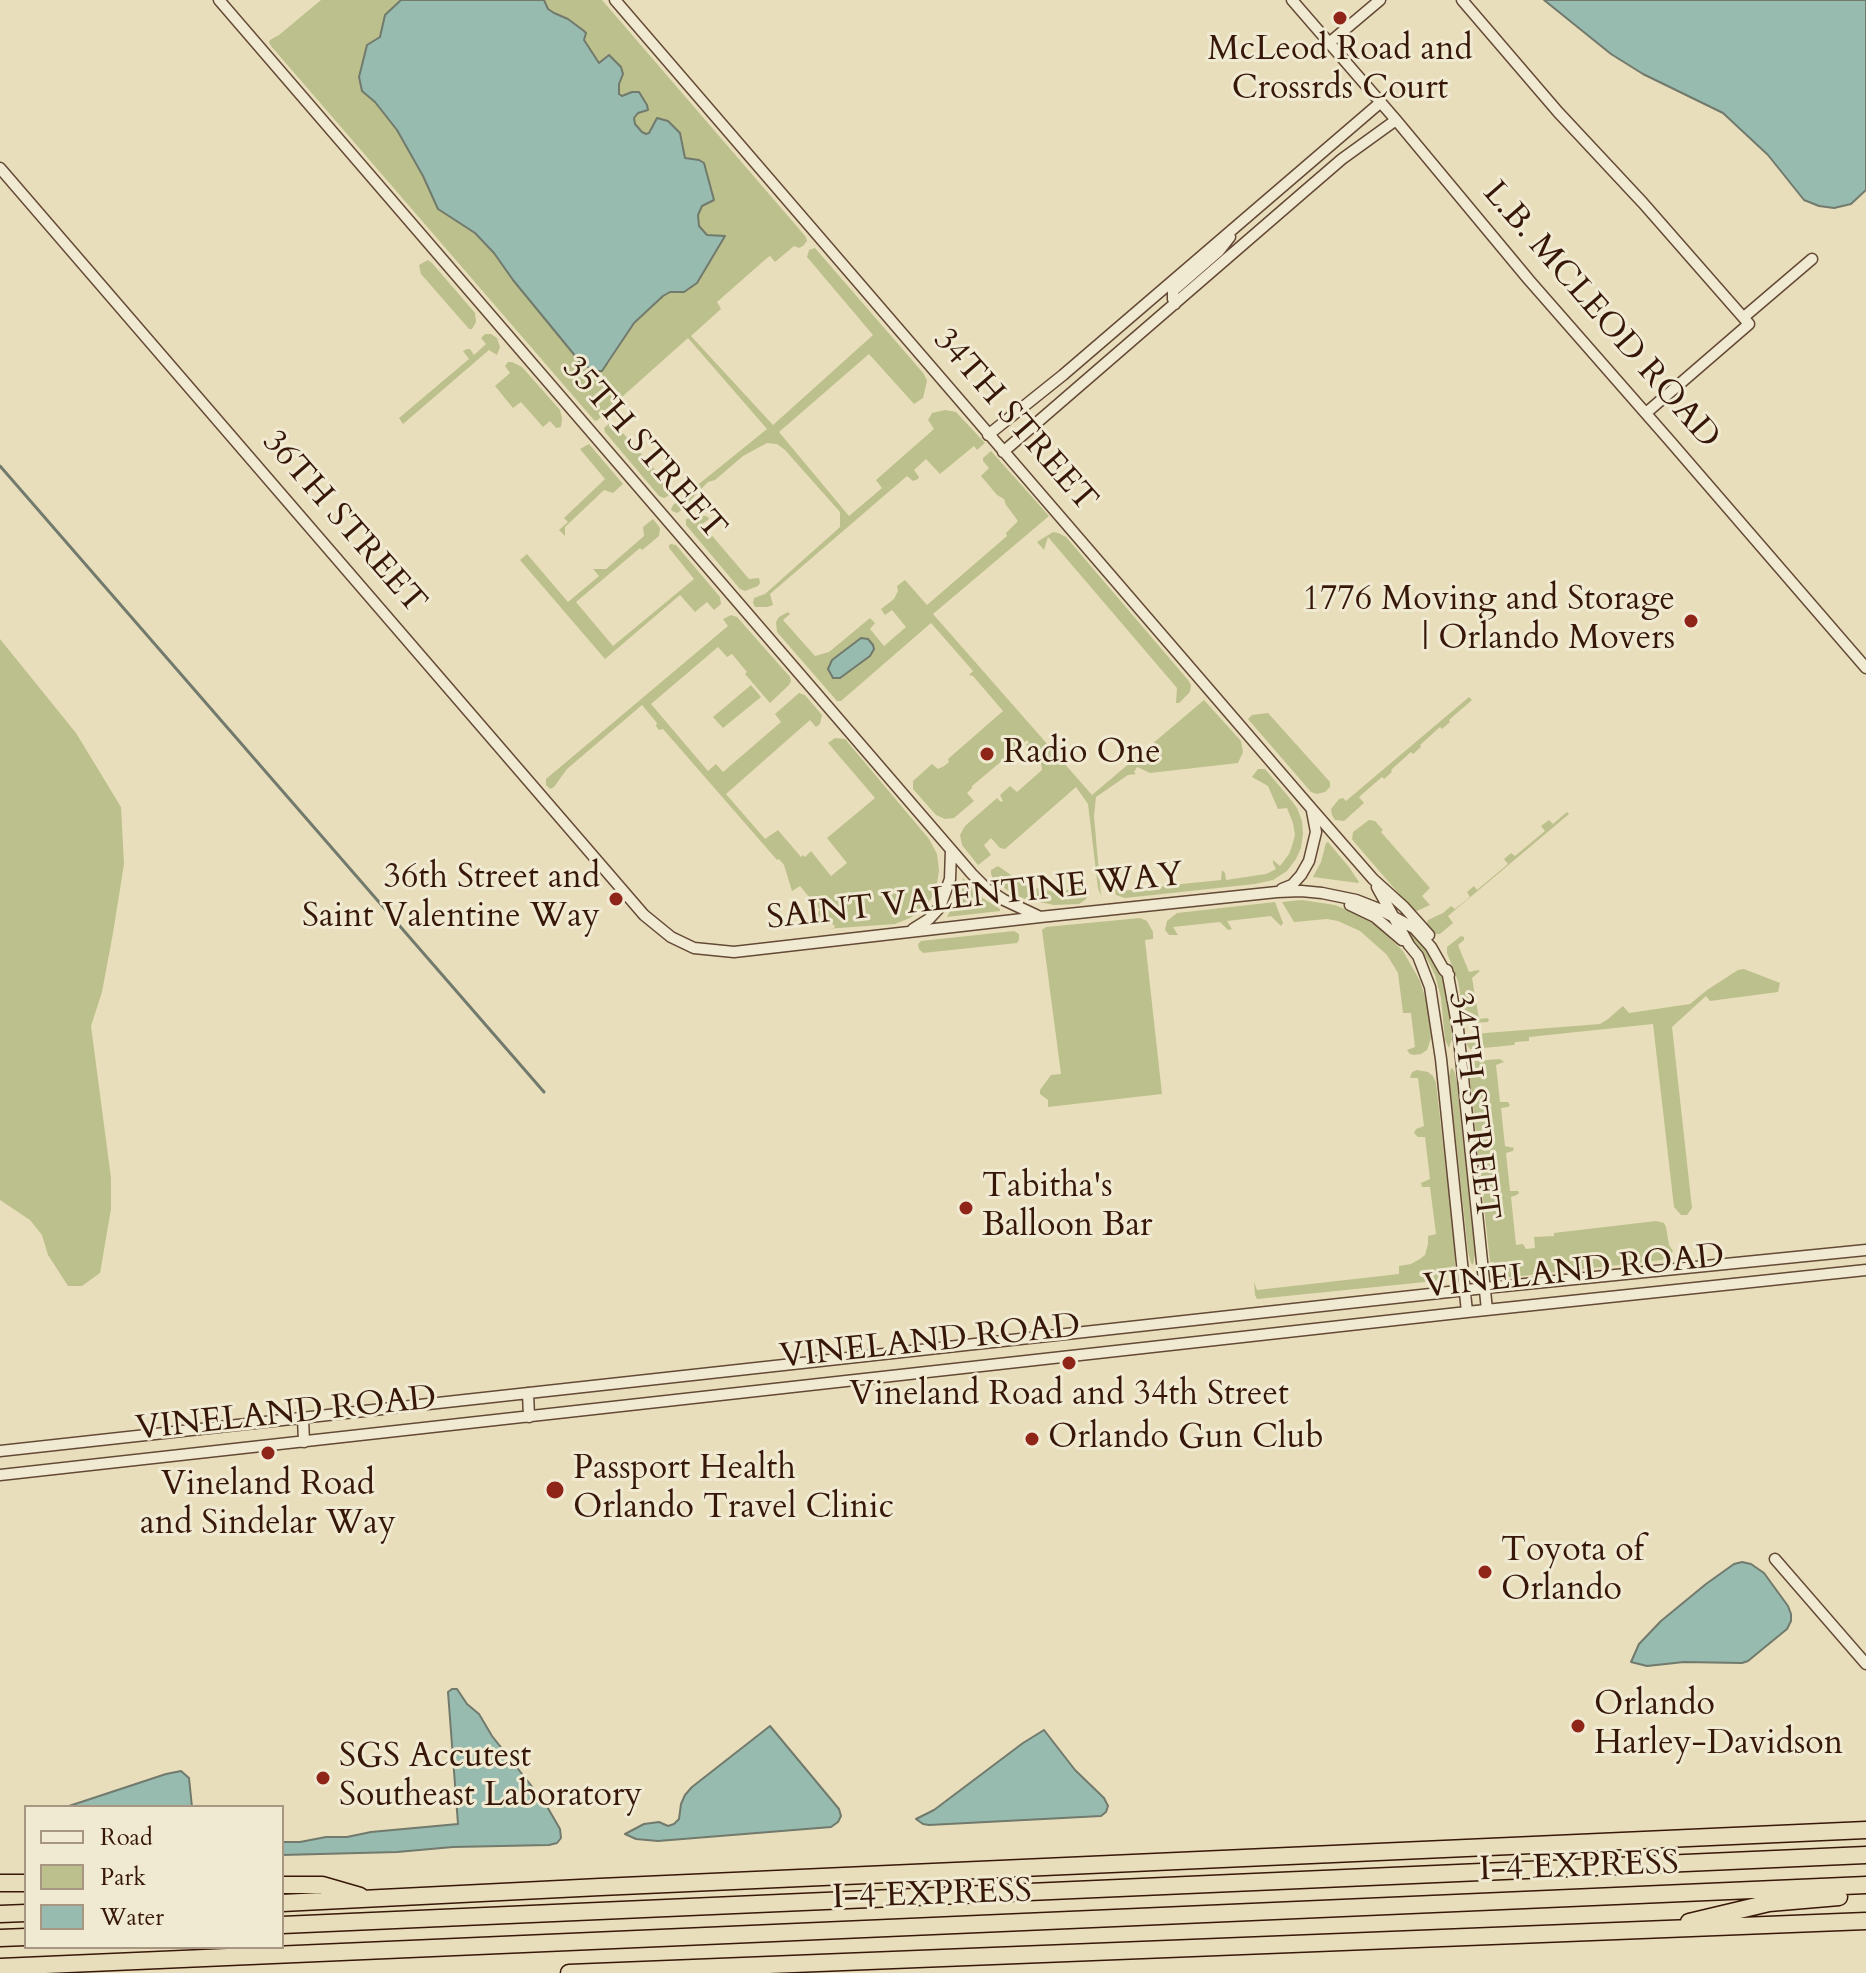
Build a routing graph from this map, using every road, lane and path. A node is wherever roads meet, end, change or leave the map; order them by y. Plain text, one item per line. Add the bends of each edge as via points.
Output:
1 (219, 0) edge
2 (615, 0) edge
3 (1292, 0) edge
4 (1380, 0) edge
5 (1462, 0) edge
6 (1329, 43) junction
7 (1381, 102) junction
8 (1396, 120) junction
9 (0, 168) edge
10 (1244, 219) junction
11 (1812, 259) dead end
12 (1175, 304) junction
13 (1744, 317) junction
14 (1646, 413) junction
15 (988, 435) junction
16 (1003, 452) junction
17 (1866, 668) edge
18 (1311, 808) junction
19 (951, 850) junction
20 (1373, 879) junction
21 (1277, 892) junction
22 (1322, 893) junction
23 (1356, 900) joint
24 (644, 915) joint
25 (1040, 917) junction
26 (1393, 917) junction
27 (910, 932) junction
28 (1409, 945) junction
29 (1449, 975) junction
30 (1866, 1250) edge
31 (1866, 1270) edge
32 (1485, 1288) junction
33 (1466, 1291) junction
34 (1487, 1310) junction
35 (1467, 1312) junction
36 (1245, 1315) junction
37 (1117, 1329) junction
38 (1248, 1336) junction
39 (930, 1349) junction
40 (1119, 1351) junction
41 (934, 1371) junction
42 (528, 1393) junction
43 (529, 1417) junction
44 (303, 1418) junction
45 (304, 1442) junction
46 (0, 1451) edge
47 (0, 1475) edge
48 (1775, 1559) dead end
49 (1866, 1664) edge
50 (1866, 1830) edge
51 (1866, 1855) edge
52 (0, 1883) edge
53 (24, 1883) edge
54 (284, 1885) edge
55 (1866, 1885) edge
56 (1866, 1894) edge
57 (373, 1899) junction
58 (284, 1903) edge
59 (24, 1913) edge
60 (0, 1914) edge
61 (1866, 1921) edge
62 (284, 1925) edge
63 (1652, 1930) junction
64 (24, 1937) edge
65 (0, 1938) edge
66 (0, 1967) edge
67 (569, 1973) edge

1 - 19 street, 35TH STREET
2 - 15 street, 34TH STREET
3 - 6 street, L.B. MCLEOD ROAD
4 - 6 street
5 - 13 street
6 - 7 street, L.B. MCLEOD ROAD
7 - 8 street, L.B. MCLEOD ROAD
7 - 10 street
8 - 12 street via 1342,159
8 - 14 street, L.B. MCLEOD ROAD
9 - 24 street, 36TH STREET
10 - 12 street via 1219,251 1173,291
10 - 15 street
11 - 13 street
12 - 16 street
13 - 14 street via 1749,324
14 - 17 street, L.B. MCLEOD ROAD
15 - 16 street, 34TH STREET
16 - 18 street, 34TH STREET
18 - 20 street, 34TH STREET
18 - 21 street via 1316,832 1309,861 1292,885
19 - 25 street, 35TH STREET via 987,889
19 - 27 street via 950,879 940,907
20 - 26 street, 34TH STREET
20 - 29 street, 34TH STREET via 1425,930
21 - 22 street, SAINT VALENTINE WAY
21 - 25 street, SAINT VALENTINE WAY
22 - 23 street, SAINT VALENTINE WAY
22 - 28 street, SAINT VALENTINE WAY via 1375,917
23 - 26 street, 34TH STREET
24 - 27 street, SAINT VALENTINE WAY via 683,943 711,951
25 - 27 street, SAINT VALENTINE WAY
26 - 28 street, 34TH STREET
26 - 29 street, 34TH STREET via 1422,936
28 - 33 street, 34TH STREET via 1424,969 1436,1014
29 - 32 street, 34TH STREET
30 - 32 street, VINELAND ROAD
31 - 34 street, VINELAND ROAD
32 - 33 street, VINELAND ROAD
32 - 34 street, 34TH STREET
33 - 35 street, 34TH STREET
33 - 36 street, VINELAND ROAD
34 - 35 street, VINELAND ROAD
35 - 38 street, VINELAND ROAD
36 - 37 street, VINELAND ROAD
36 - 38 street
37 - 39 street, VINELAND ROAD
37 - 40 street
38 - 40 street, VINELAND ROAD
39 - 41 street
39 - 42 street, VINELAND ROAD
40 - 41 street, VINELAND ROAD
41 - 43 street, VINELAND ROAD
42 - 43 street
42 - 44 street, VINELAND ROAD
43 - 45 street, VINELAND ROAD
44 - 45 street
44 - 46 street, VINELAND ROAD
45 - 47 street, VINELAND ROAD
48 - 49 street
50 - 57 highway
51 - 62 highway, I-4 EXPRESS
52 - 53 highway
54 - 57 highway via 322,1885
55 - 66 highway, I-4 EXPRESS
56 - 63 highway via 1769,1903
57 - 58 highway
59 - 60 highway
61 - 63 highway
63 - 67 highway
64 - 65 highway

